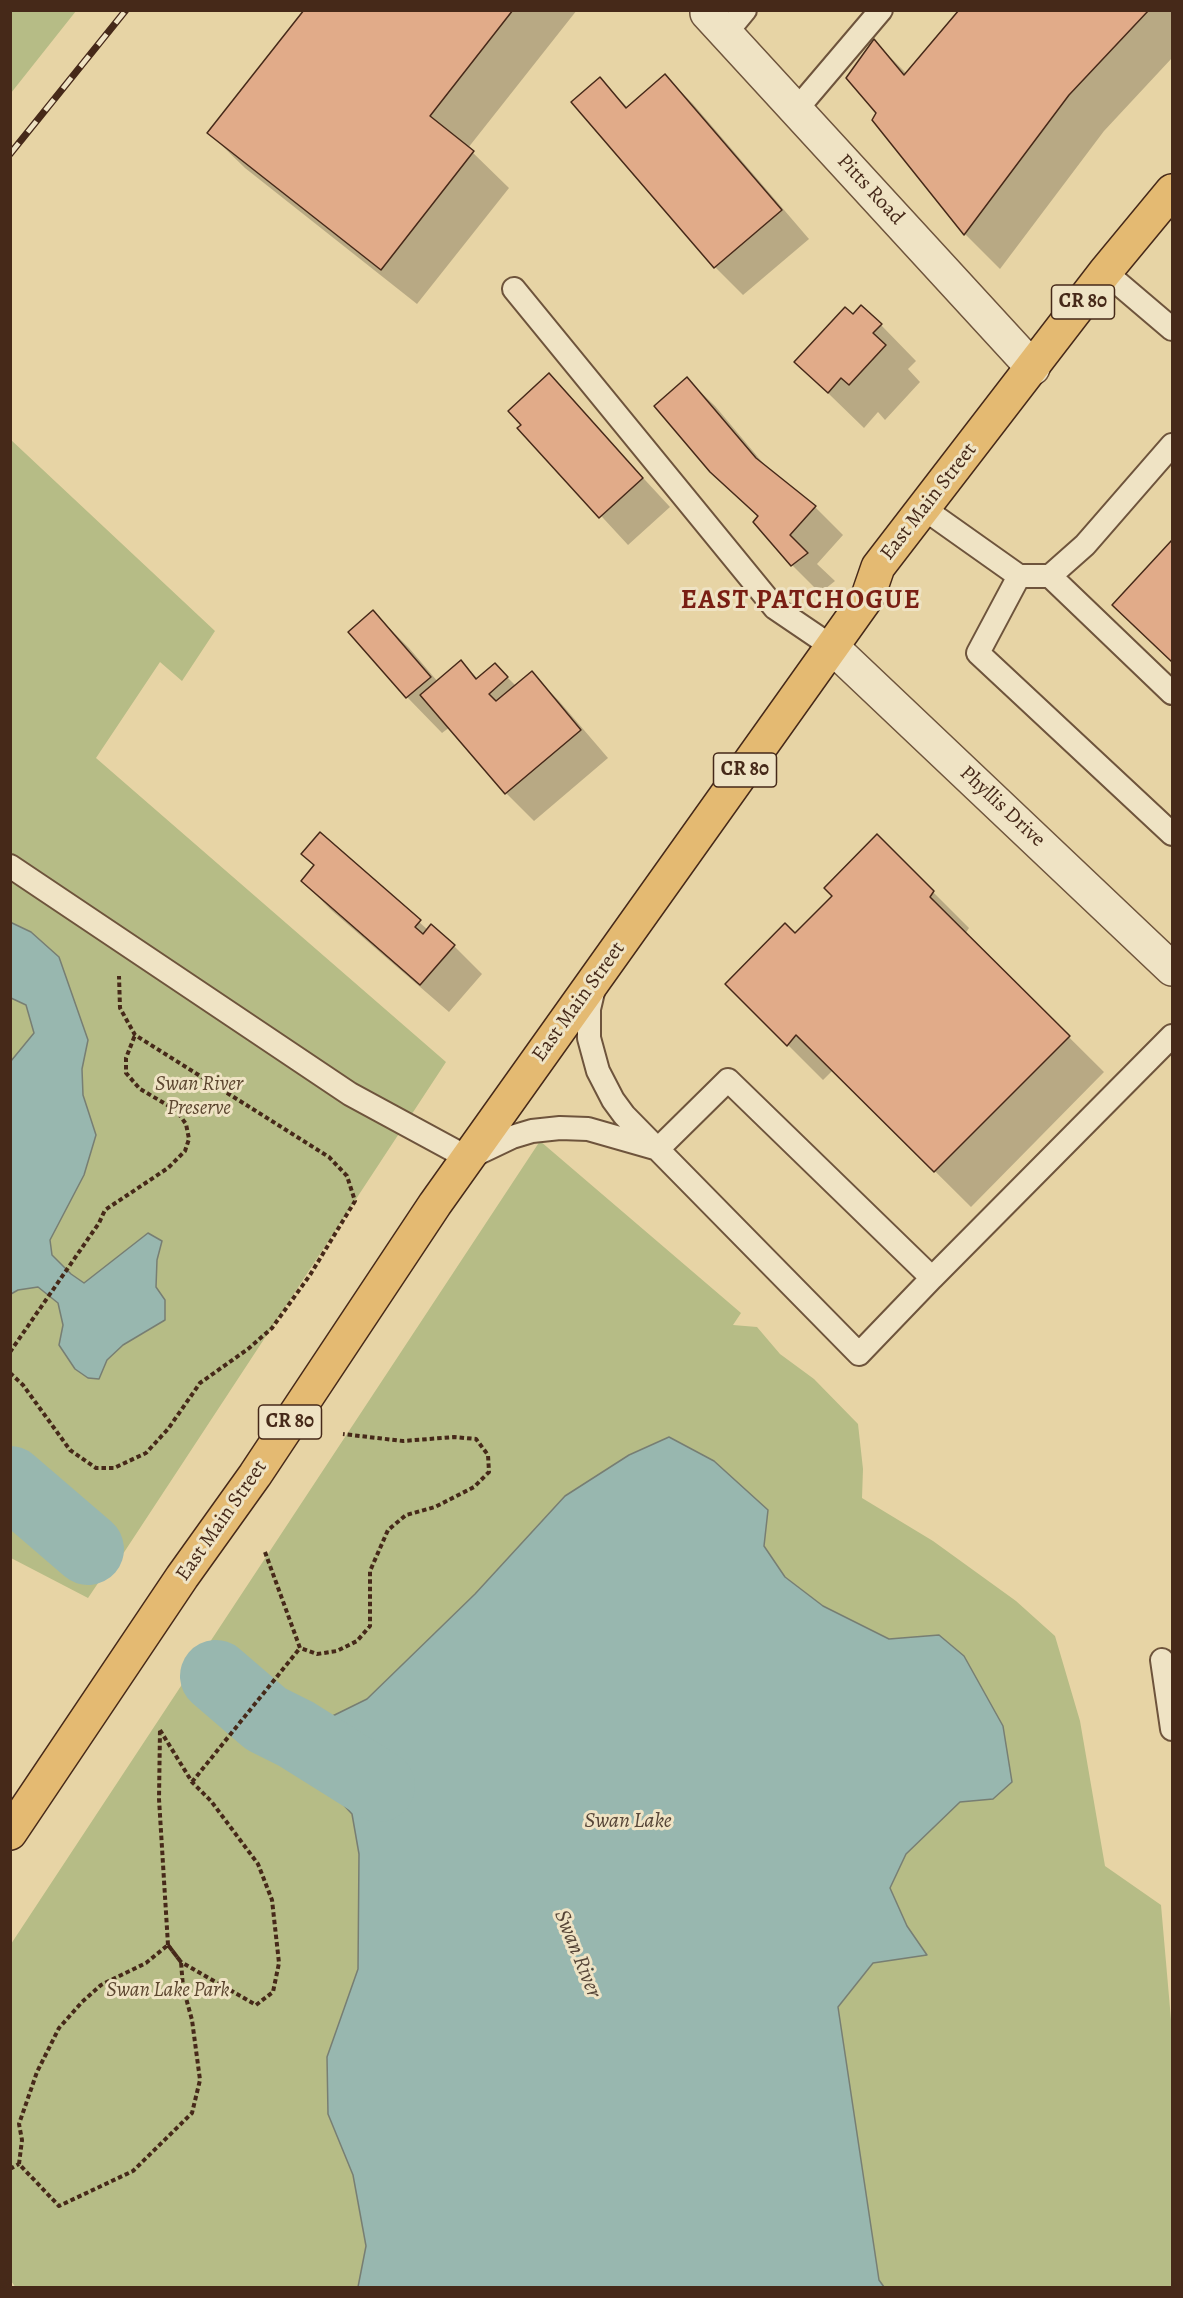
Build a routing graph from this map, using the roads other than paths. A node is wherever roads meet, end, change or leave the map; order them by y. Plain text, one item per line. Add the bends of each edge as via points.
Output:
1 (881, 10) edge
2 (726, 19) edge
3 (796, 110) junction
4 (1173, 191) edge
5 (1105, 272) junction
6 (514, 289) dead end
7 (1173, 329) edge
8 (1033, 368) junction
9 (1173, 446) edge
10 (923, 508) junction
11 (1019, 576) junction
12 (1050, 576) junction
13 (831, 646) junction
14 (1173, 693) edge
15 (1173, 834) edge
16 (10, 866) edge
17 (1173, 969) edge
18 (597, 978) junction
19 (1173, 1036) edge
20 (658, 1149) junction
21 (468, 1158) junction
22 (932, 1278) junction
23 (1162, 1660) dead end
24 (1173, 1729) edge
25 (10, 1833) edge

1 - 3 lane
2 - 3 street, Pitts Road
3 - 8 street, Pitts Road
4 - 5 main road, East Main Street / CR 80
5 - 7 lane
5 - 8 main road, East Main Street / CR 80
6 - 13 lane via 775,608
8 - 10 main road, East Main Street / CR 80
9 - 12 lane via 1085,545
10 - 11 lane
10 - 13 main road, East Main Street / CR 80 via 878,567 868,596
11 - 12 lane
11 - 15 lane via 978,653
12 - 14 lane
13 - 17 street, Phyllis Drive
13 - 18 main road, East Main Street / CR 80
16 - 21 lane via 350,1095
18 - 20 lane via 588,1023 598,1071 613,1101
18 - 21 main road, East Main Street / CR 80
19 - 22 lane
20 - 21 lane via 588,1129 560,1128 512,1137
20 - 22 lane via 728,1080
20 - 22 lane via 859,1354
21 - 25 main road, East Main Street / CR 80
23 - 24 lane

